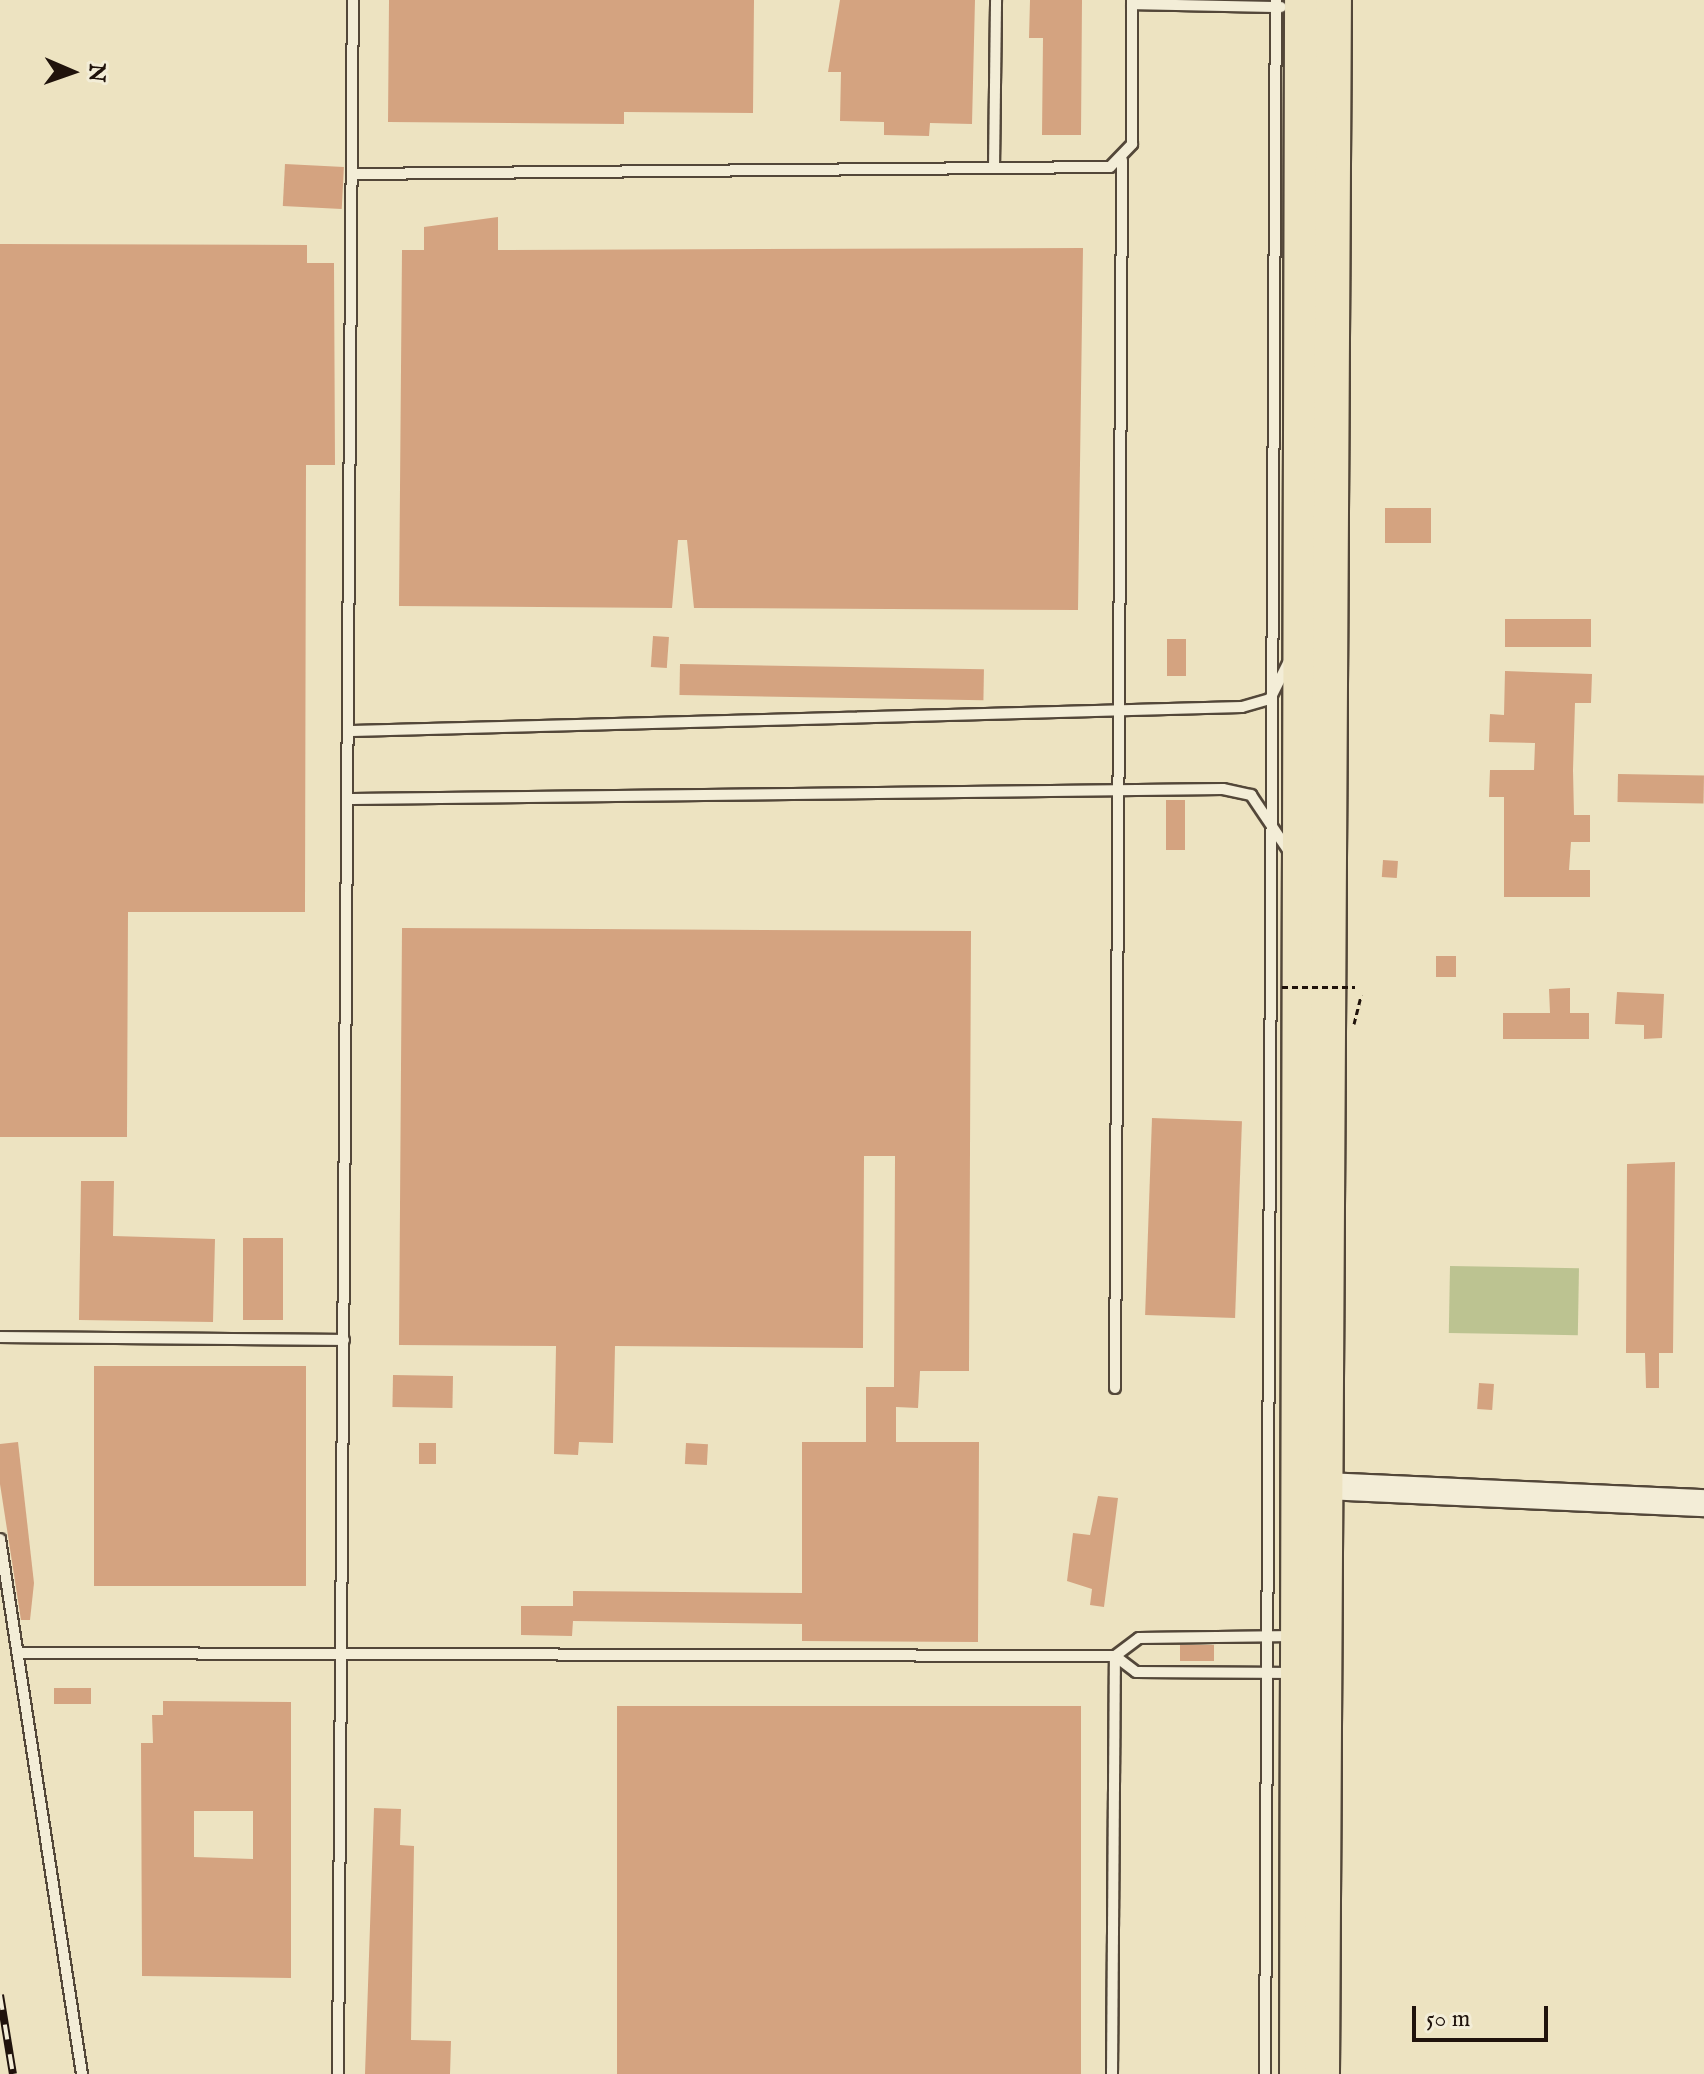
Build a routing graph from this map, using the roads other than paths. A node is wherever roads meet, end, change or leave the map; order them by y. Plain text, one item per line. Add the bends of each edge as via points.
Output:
1 (353, 0) edge
2 (996, 0) edge
3 (1334, 0) edge
4 (1132, 2) edge
5 (1289, 8) edge
6 (1122, 160) junction
7 (994, 168) junction
8 (353, 174) junction
9 (1301, 635) junction
10 (1270, 699) junction
11 (1120, 714) junction
12 (352, 731) junction
13 (1119, 788) junction
14 (352, 799) junction
15 (1268, 815) junction
16 (1301, 877) junction
17 (0, 1337) edge
18 (344, 1340) junction
19 (1115, 1388) dead end
20 (1327, 1486) junction
21 (1704, 1503) edge
22 (0, 1539) edge
23 (1299, 1636) junction
24 (1264, 1637) junction
25 (18, 1653) junction
26 (343, 1653) junction
27 (1115, 1656) junction
28 (1263, 1673) junction
29 (1299, 1673) junction
30 (82, 2074) edge
31 (338, 2074) edge
32 (1112, 2074) edge
33 (1265, 2074) edge
34 (1297, 2074) edge
35 (1322, 2074) edge

1 - 8 lane
2 - 7 lane
3 - 20 highway
4 - 5 lane
4 - 6 lane via 1132,144
5 - 9 highway
5 - 10 lane
6 - 7 lane via 1110,167
6 - 11 lane
7 - 8 lane
8 - 12 lane
9 - 10 lane
9 - 16 highway
10 - 11 lane
10 - 15 lane
11 - 12 lane
11 - 13 lane
12 - 14 lane
13 - 14 lane
13 - 15 lane via 1223,789 1251,795
13 - 19 lane
14 - 18 lane
15 - 16 lane
15 - 24 lane
16 - 23 highway
17 - 18 lane
18 - 26 lane
20 - 21 street
20 - 35 highway
22 - 25 lane
23 - 24 lane
23 - 29 highway
24 - 27 lane via 1139,1638
24 - 28 lane
25 - 26 lane
25 - 30 lane
26 - 27 lane
26 - 31 lane
27 - 28 lane via 1136,1672
27 - 32 lane
28 - 29 lane
28 - 33 lane
29 - 34 highway

